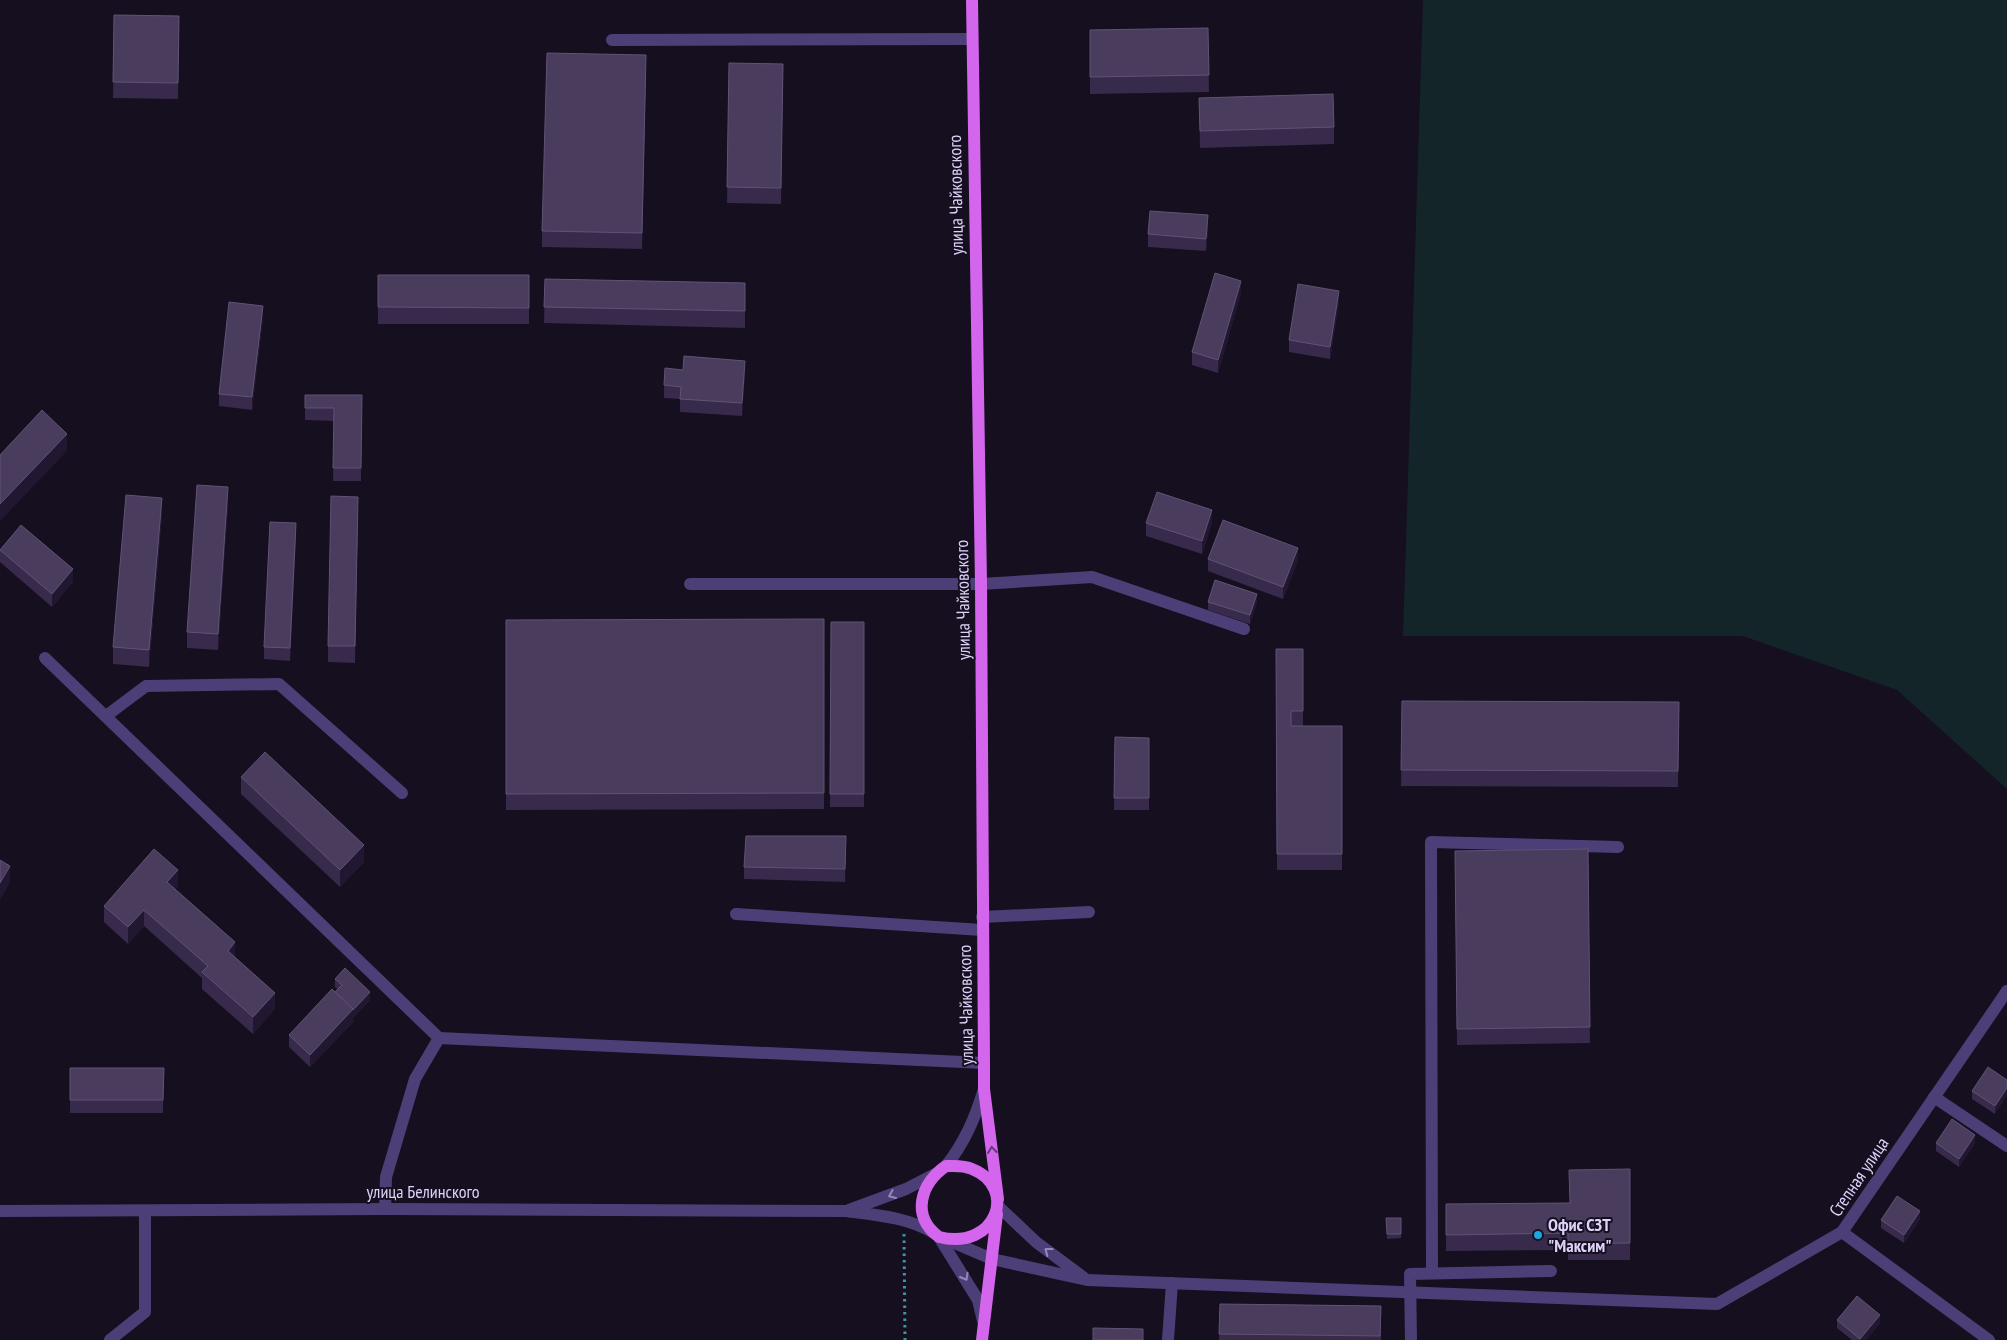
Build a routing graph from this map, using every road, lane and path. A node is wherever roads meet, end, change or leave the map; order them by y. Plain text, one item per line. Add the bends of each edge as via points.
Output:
1 (972, 0) edge
2 (971, 39) junction
3 (612, 40) dead end
4 (690, 584) dead end
5 (981, 584) junction
6 (1244, 629) dead end
7 (45, 658) dead end
8 (106, 716) junction
9 (402, 793) dead end
10 (1618, 847) dead end
11 (1089, 912) dead end
12 (736, 914) dead end
13 (982, 917) junction
14 (982, 930) junction
15 (2007, 991) edge
16 (439, 1038) junction
17 (984, 1062) junction
18 (984, 1089) junction
19 (1934, 1097) junction
20 (2007, 1146) edge
21 (946, 1166) junction
22 (935, 1174) junction
23 (998, 1202) junction
24 (385, 1209) junction
25 (145, 1211) junction
26 (846, 1211) junction
27 (0, 1212) edge
28 (904, 1220) junction
29 (1842, 1232) junction
30 (937, 1235) junction
31 (992, 1259) junction
32 (1551, 1271) dead end
33 (1432, 1273) junction
34 (1087, 1280) junction
35 (1172, 1283) junction
36 (1411, 1292) junction
37 (983, 1320) junction
38 (110, 1340) edge
39 (905, 1340) edge
40 (982, 1340) edge
41 (1168, 1340) edge
42 (1411, 1340) edge
43 (1989, 1340) edge

1 - 2 main road, улица Чайковского
2 - 3 street
2 - 5 main road, улица Чайковского
4 - 5 street
5 - 6 street via 1092,577
5 - 13 main road, улица Чайковского
7 - 8 street
8 - 9 street via 146,686 279,684
8 - 16 street
10 - 33 street via 1431,842
11 - 13 street
12 - 14 street
13 - 14 main road, улица Чайковского
14 - 17 main road, улица Чайковского
15 - 19 street, Степная улица
16 - 17 street
16 - 24 street via 415,1079 386,1177
17 - 18 main road, улица Чайковского
18 - 21 street via 961,1147
23 -> 18 main road, улица Чайковского
19 - 20 street
19 - 29 street, Степная улица
21 - 22 main road
21 - 23 main road via 972,1168 982,1174
22 -> 26 street
22 - 30 main road via 923,1193 922,1205 924,1217
23 - 30 main road via 985,1229 975,1236 964,1240
23 - 31 main road, улица Чайковского
34 -> 23 street via 1036,1242
24 - 25 street, улица Белинского
24 - 26 street, улица Белинского
25 - 27 street, улица Белинского
25 - 38 street via 145,1312
26 - 28 street
28 - 30 street
28 - 39 path
29 - 36 street via 1717,1304
29 - 43 street, Степная улица
30 - 31 street
30 -> 37 street via 978,1300
31 - 34 street
31 - 37 main road, улица Чайковского
32 - 33 street
33 - 36 street via 1410,1274
34 - 35 street
35 - 36 street
35 - 41 street
36 - 42 street
37 - 40 main road, улица Чайковского

